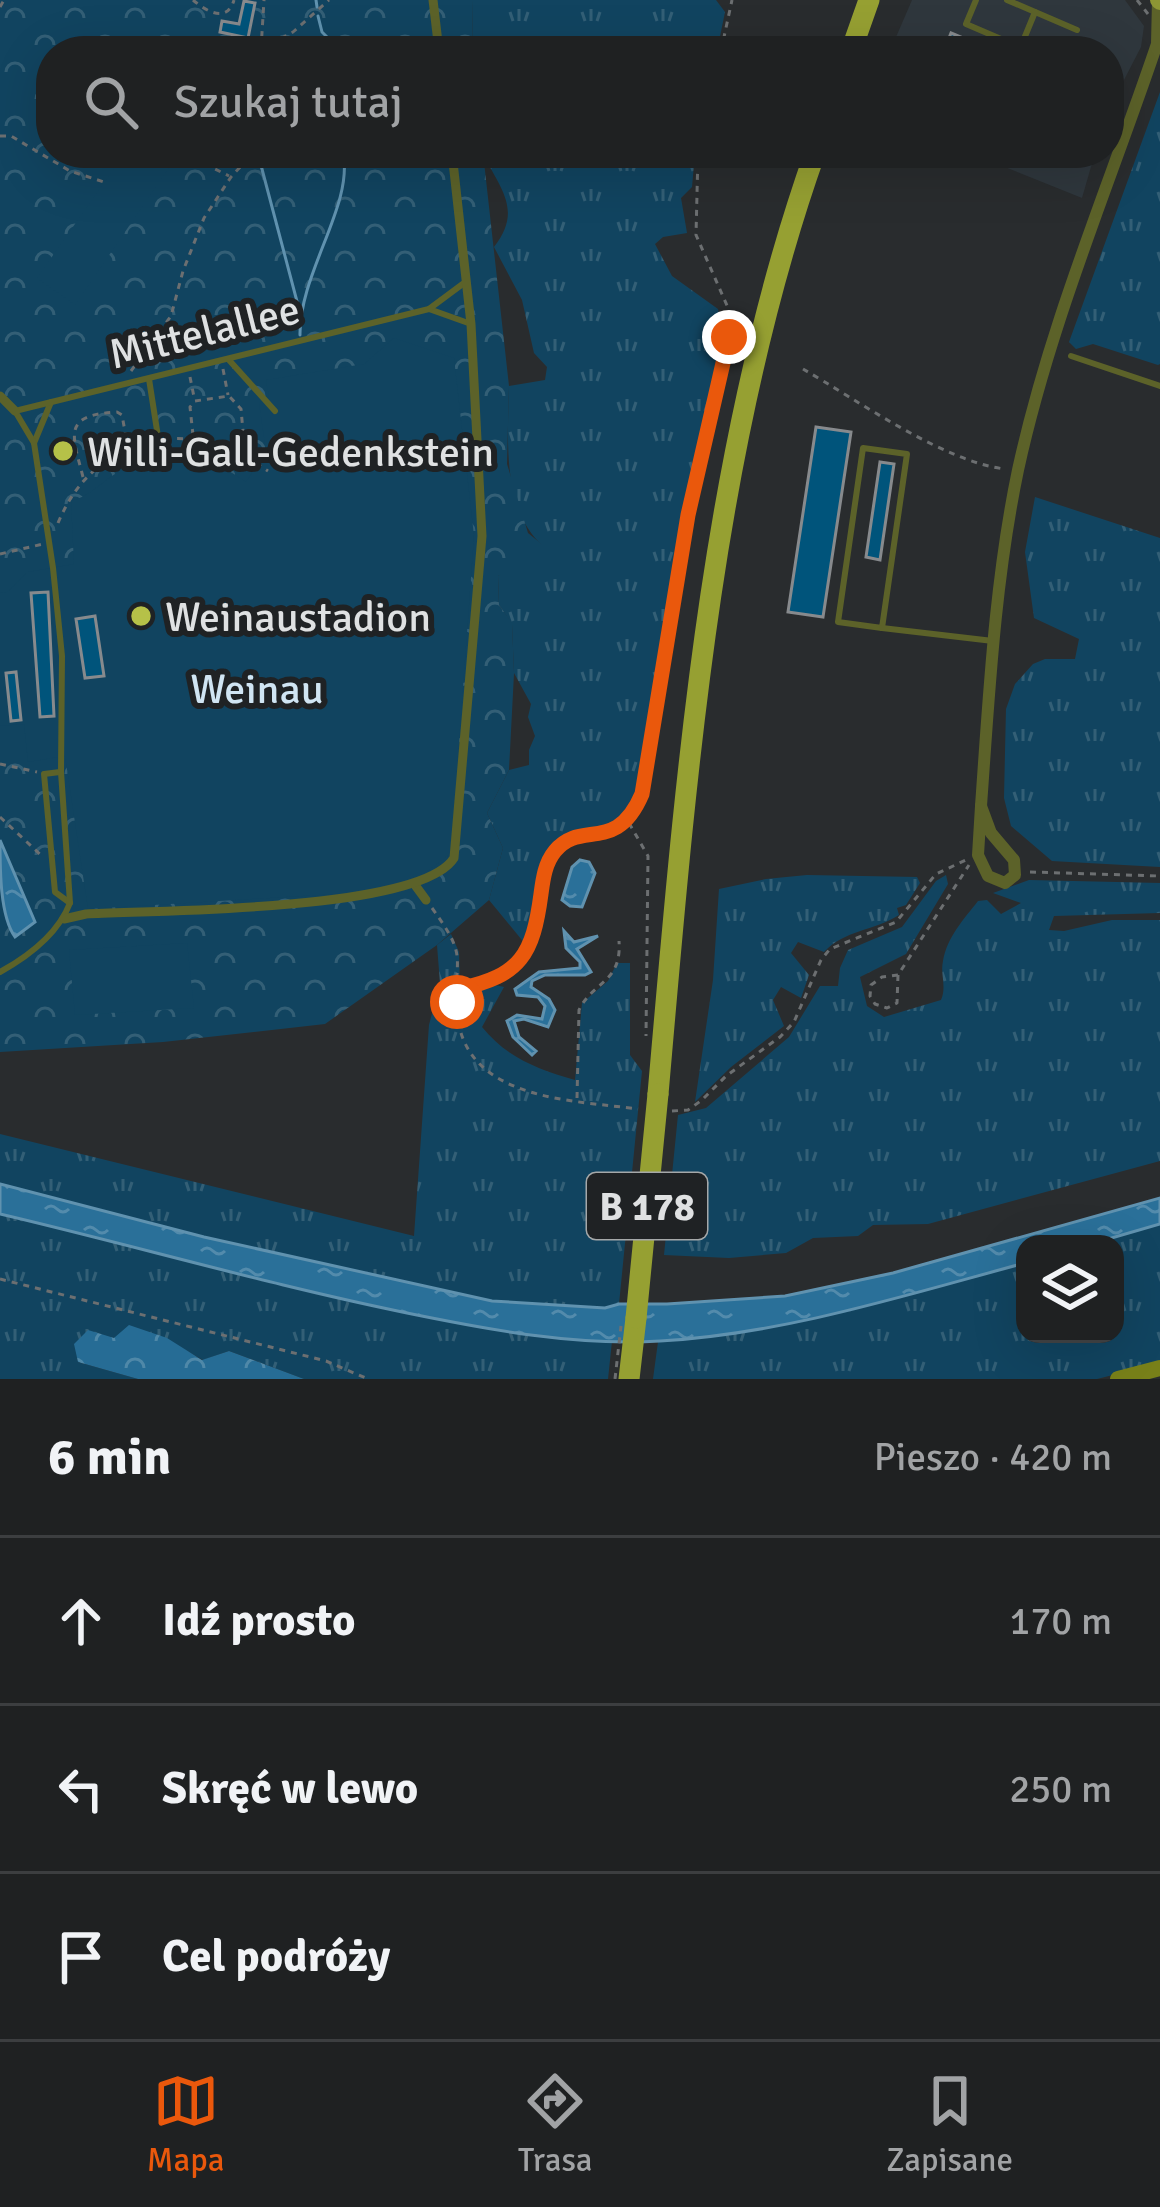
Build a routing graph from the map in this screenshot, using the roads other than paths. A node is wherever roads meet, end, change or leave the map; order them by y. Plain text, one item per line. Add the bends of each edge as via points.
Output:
1 (433, 0) edge
2 (869, 0) edge
3 (976, 0) edge
4 (1007, 0) edge
5 (1159, 0) edge
6 (1035, 12) junction
7 (1077, 30) dead end
8 (438, 36) edge
9 (856, 36) edge
10 (994, 36) edge
11 (1025, 36) edge
12 (1158, 42) edge
13 (1155, 70) edge
14 (1124, 152) edge
15 (454, 168) edge
16 (810, 168) edge
17 (1118, 168) edge
18 (467, 281) junction
19 (429, 309) junction
20 (471, 324) junction
21 (1071, 356) dead end
22 (225, 361) junction
23 (149, 379) junction
24 (1160, 386) edge
25 (0, 396) edge
26 (51, 402) junction
27 (15, 411) junction
28 (274, 411) dead end
29 (34, 443) junction
30 (161, 456) dead end
31 (882, 628) junction
32 (993, 641) junction
33 (61, 772) junction
34 (981, 806) junction
35 (415, 885) junction
36 (426, 900) road end
37 (70, 903) junction
38 (64, 919) junction
39 (0, 972) edge
40 (1160, 1369) edge
41 (629, 1379) edge
42 (1118, 1379) edge

1 - 8 street
2 - 9 highway
3 - 10 lane via 966,24
4 - 6 lane
5 - 12 street
6 - 7 lane
6 - 11 lane
12 - 13 street
13 - 14 street
15 - 18 street
16 - 41 highway, B 178, bridge via 757,359 717,567 693,728
17 - 32 street via 1052,343 1018,470
18 - 19 lane, Mittelallee
18 - 20 street
19 - 20 lane
19 - 22 lane, Mittelallee
20 - 35 street via 482,536 454,858
21 - 24 lane
22 - 23 lane, Mittelallee
22 - 28 lane
23 - 26 lane, Mittelallee
23 - 30 lane
25 - 27 street
26 - 27 lane, Mittelallee
26 - 29 lane
27 - 29 lane
29 - 33 lane via 62,656
31 - 31 lane via 838,622 863,448 907,454
31 - 32 lane
32 - 34 street
33 - 37 lane
33 - 37 lane via 44,774 56,892
34 - 34 street via 1015,860 1009,881 984,872
35 - 36 street
35 - 38 street via 369,896
37 - 38 lane
38 - 39 lane
40 - 42 main road

